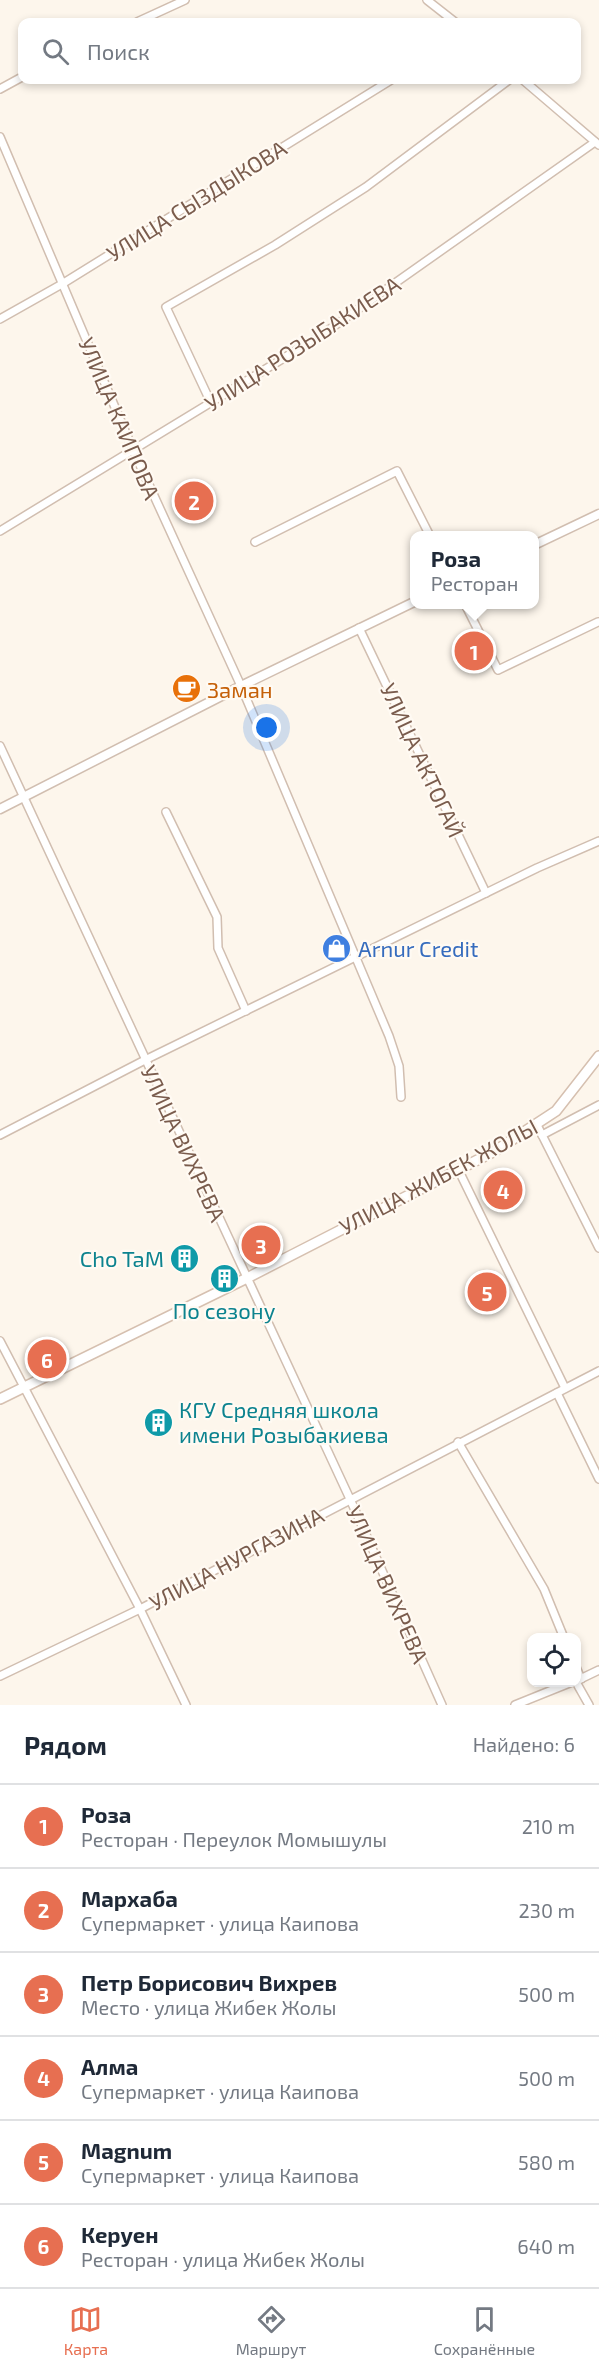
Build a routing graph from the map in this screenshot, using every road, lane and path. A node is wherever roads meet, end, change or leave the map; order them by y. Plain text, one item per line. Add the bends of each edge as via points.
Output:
1 (185, 0) edge
2 (427, 0) edge
3 (146, 18) edge
4 (450, 18) edge
5 (18, 79) edge
6 (385, 84) edge
7 (504, 84) edge
8 (528, 84) edge
9 (0, 89) edge
10 (0, 137) edge
11 (597, 143) edge
12 (62, 284) junction
13 (0, 319) edge
14 (212, 403) junction
15 (134, 452) junction
16 (599, 514) edge
17 (0, 531) edge
18 (427, 531) edge
19 (255, 542) dead end
20 (539, 543) edge
21 (410, 604) edge
22 (468, 609) edge
23 (598, 622) edge
24 (360, 628) junction
25 (241, 686) junction
26 (0, 746) edge
27 (23, 798) junction
28 (0, 809) edge
29 (166, 812) dead end
30 (599, 841) edge
31 (486, 893) junction
32 (356, 958) junction
33 (246, 1011) junction
34 (599, 1056) edge
35 (145, 1060) junction
36 (401, 1097) dead end
37 (599, 1105) edge
38 (537, 1125) junction
39 (542, 1135) junction
40 (0, 1136) edge
41 (458, 1169) junction
42 (599, 1248) edge
43 (247, 1278) junction
44 (0, 1341) edge
45 (599, 1371) edge
46 (24, 1387) junction
47 (565, 1388) junction
48 (557, 1393) junction
49 (0, 1399) edge
50 (458, 1442) junction
51 (599, 1479) edge
52 (350, 1498) junction
53 (140, 1609) junction
54 (562, 1633) edge
55 (599, 1670) edge
56 (0, 1676) edge
57 (581, 1679) edge
58 (561, 1687) edge
59 (579, 1687) edge
60 (186, 1705) edge
61 (442, 1705) edge
62 (515, 1705) edge
63 (589, 1705) edge

1 - 3 street
2 - 4 street
5 - 9 street
6 - 12 street, УЛИЦА СЫЗДЫКОВА
7 - 14 street via 366,187 166,307
8 - 11 street
10 - 12 street, УЛИЦА КАИПОВА
11 - 14 street, УЛИЦА РОЗЫБАКИЕВА via 320,336
12 - 13 street, УЛИЦА СЫЗДЫКОВА
12 - 15 street, УЛИЦА КАИПОВА
14 - 15 street, УЛИЦА РОЗЫБАКИЕВА
15 - 17 street, УЛИЦА РОЗЫБАКИЕВА
15 - 25 street, УЛИЦА КАИПОВА
16 - 20 street
18 - 19 street via 397,471
21 - 24 street
22 - 23 street via 498,670
24 - 25 street
24 - 31 street, УЛИЦА АКТОГАЙ
25 - 27 street
25 - 32 street, УЛИЦА КАИПОВА
26 - 27 street, УЛИЦА ВИХРЕВА
27 - 28 street
27 - 35 street, УЛИЦА ВИХРЕВА
29 - 33 street via 217,917 218,948
30 - 31 street
31 - 32 street
32 - 33 street
32 - 36 street, УЛИЦА КАИПОВА via 399,1066
33 - 35 street
34 - 38 main road, УЛИЦА ЖИБЕК ЖОЛЫ via 556,1111
35 - 40 street
35 - 43 street, УЛИЦА ВИХРЕВА
37 - 39 street
38 - 39 street
38 - 41 main road, УЛИЦА ЖИБЕК ЖОЛЫ
39 - 42 street
41 - 43 main road, УЛИЦА ЖИБЕК ЖОЛЫ
41 - 47 street
43 - 46 main road, УЛИЦА ЖИБЕК ЖОЛЫ
43 - 52 street, УЛИЦА ВИХРЕВА
44 - 46 street
45 - 47 street, УЛИЦА НУРГАЗИНА
46 - 49 main road, УЛИЦА ЖИБЕК ЖОЛЫ
46 - 53 street
47 - 48 street, УЛИЦА НУРГАЗИНА
48 - 50 street, УЛИЦА НУРГАЗИНА
48 - 51 street
50 - 52 street, УЛИЦА НУРГАЗИНА
50 - 54 street via 544,1589
52 - 53 street, УЛИЦА НУРГАЗИНА
52 - 61 street, УЛИЦА ВИХРЕВА
53 - 56 street, УЛИЦА НУРГАЗИНА
53 - 60 street
55 - 57 street
58 - 62 street
59 - 63 street

